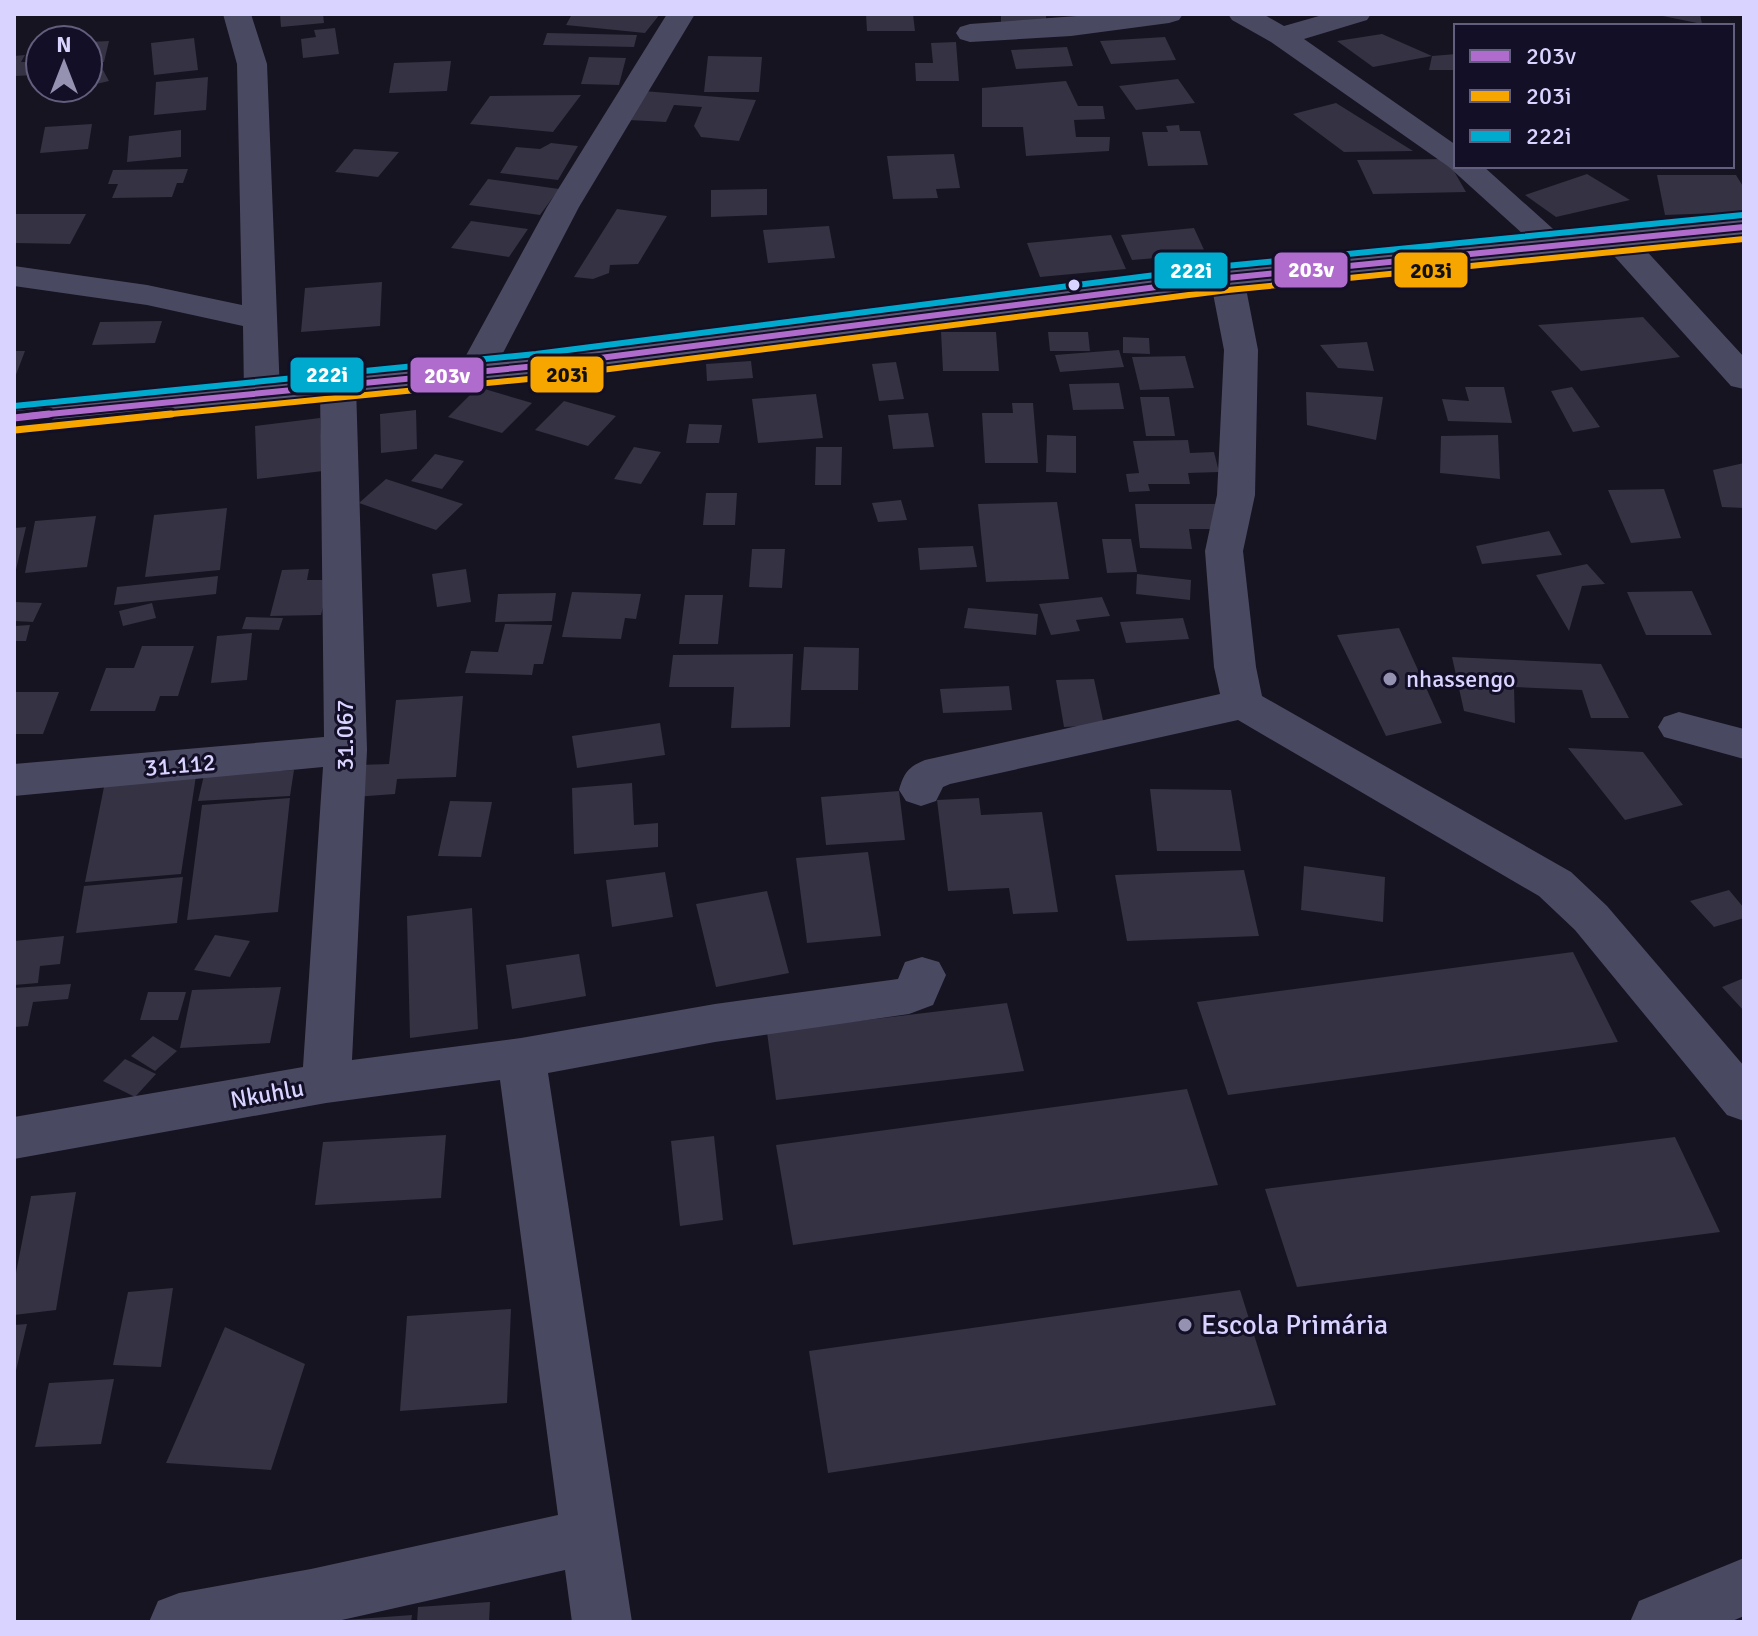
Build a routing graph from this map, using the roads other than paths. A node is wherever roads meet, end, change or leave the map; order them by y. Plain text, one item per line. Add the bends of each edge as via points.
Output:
1 (237, 14) edge
2 (681, 14) edge
3 (1169, 14) edge
4 (1242, 14) edge
5 (1357, 14) edge
6 (970, 33) dead end
7 (1281, 36) junction
8 (1454, 158) edge
9 (1466, 168) edge
10 (1744, 227) edge
11 (1618, 240) junction
12 (1556, 246) junction
13 (14, 276) edge
14 (1227, 278) junction
15 (258, 319) junction
16 (475, 372) junction
17 (1744, 378) edge
18 (338, 386) junction
19 (262, 393) junction
20 (14, 418) edge
21 (1243, 704) junction
22 (1679, 727) dead end
23 (1744, 744) edge
24 (346, 750) junction
25 (14, 780) edge
26 (921, 790) dead end
27 (922, 975) dead end
28 (521, 1058) junction
29 (326, 1083) junction
30 (1744, 1101) edge
31 (14, 1138) edge
32 (591, 1536) junction
33 (1744, 1587) edge
34 (179, 1622) edge
35 (602, 1622) edge
36 (1660, 1622) edge

1 - 15 street via 252,64
2 - 16 street via 563,207
3 - 6 street
4 - 7 street
5 - 7 street
7 - 8 street
9 - 12 street
10 - 11 street
11 - 12 street
11 - 17 street
12 - 14 street
13 - 15 street via 147,295
14 - 16 street
14 - 21 street via 1241,350 1236,495 1224,551
15 - 19 street
16 - 18 street
18 - 19 street
18 - 24 street, 31.067
19 - 20 street
21 - 26 street via 940,771 924,778
21 - 30 street via 1555,884 1591,918
22 - 23 street
24 - 25 street, 31.112
24 - 29 street, 31.067
27 - 28 street, Nkuhlu via 921,989 909,996
28 - 29 street, Nkuhlu
28 - 32 street
29 - 31 street, Nkuhlu
32 - 34 street
32 - 35 street
33 - 36 street

